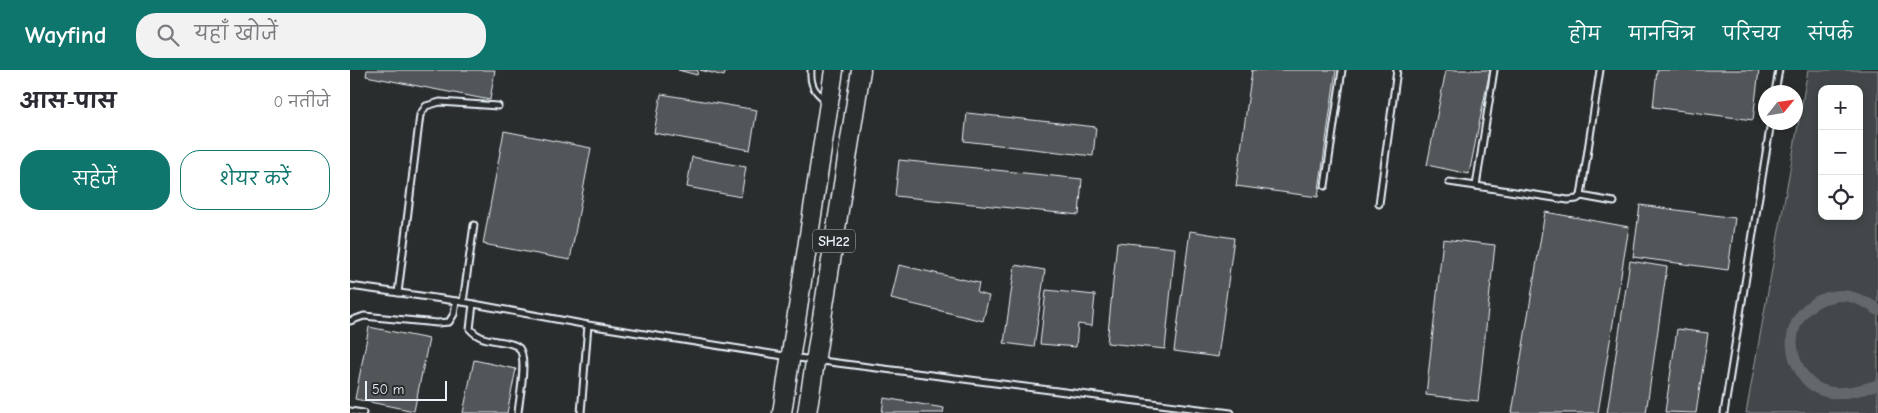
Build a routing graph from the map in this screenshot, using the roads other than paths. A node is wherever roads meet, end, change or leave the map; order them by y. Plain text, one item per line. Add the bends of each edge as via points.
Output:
1 (811, 70) edge
2 (834, 70) edge
3 (861, 70) edge
4 (1342, 70) edge
5 (1397, 70) edge
6 (1494, 70) edge
7 (1600, 70) edge
8 (1779, 70) edge
9 (1777, 85) edge
10 (828, 102) junction
11 (498, 106) dead end
12 (1770, 130) edge
13 (821, 148) junction
14 (848, 152) junction
15 (1449, 182) dead end
16 (1325, 186) dead end
17 (1476, 186) junction
18 (1581, 196) junction
19 (1614, 202) dead end
20 (1379, 204) dead end
21 (474, 225) dead end
22 (350, 286) edge
23 (398, 293) junction
24 (456, 301) junction
25 (463, 302) junction
26 (473, 304) junction
27 (350, 321) edge
28 (588, 325) junction
29 (790, 357) junction
30 (815, 360) junction
31 (350, 411) edge
32 (362, 413) edge
33 (518, 413) edge
34 (581, 413) edge
35 (782, 413) edge
36 (807, 413) edge
37 (1231, 413) edge
38 (1724, 413) edge

1 - 10 lane via 812,87
2 - 10 highway, SH22
3 - 14 highway, SH22
4 - 16 lane
5 - 20 lane
6 - 17 lane
7 - 18 lane
8 - 9 lane
10 - 13 highway, SH22
11 - 23 lane via 440,102 426,106 420,115
12 - 38 lane
13 - 14 highway
13 - 29 highway, SH22
14 - 30 highway, SH22
15 - 17 lane
17 - 18 lane via 1568,200
18 - 19 lane
21 - 25 lane
22 - 23 lane
23 - 24 lane
24 - 25 lane
24 - 27 lane via 449,322 364,316
25 - 26 lane
26 - 28 lane
26 - 33 lane via 470,329 476,336 509,343 519,348 523,357
28 - 29 lane
28 - 34 lane
29 - 30 lane
29 - 35 highway, SH22
30 - 36 highway, SH22
30 - 37 lane
31 - 32 lane

